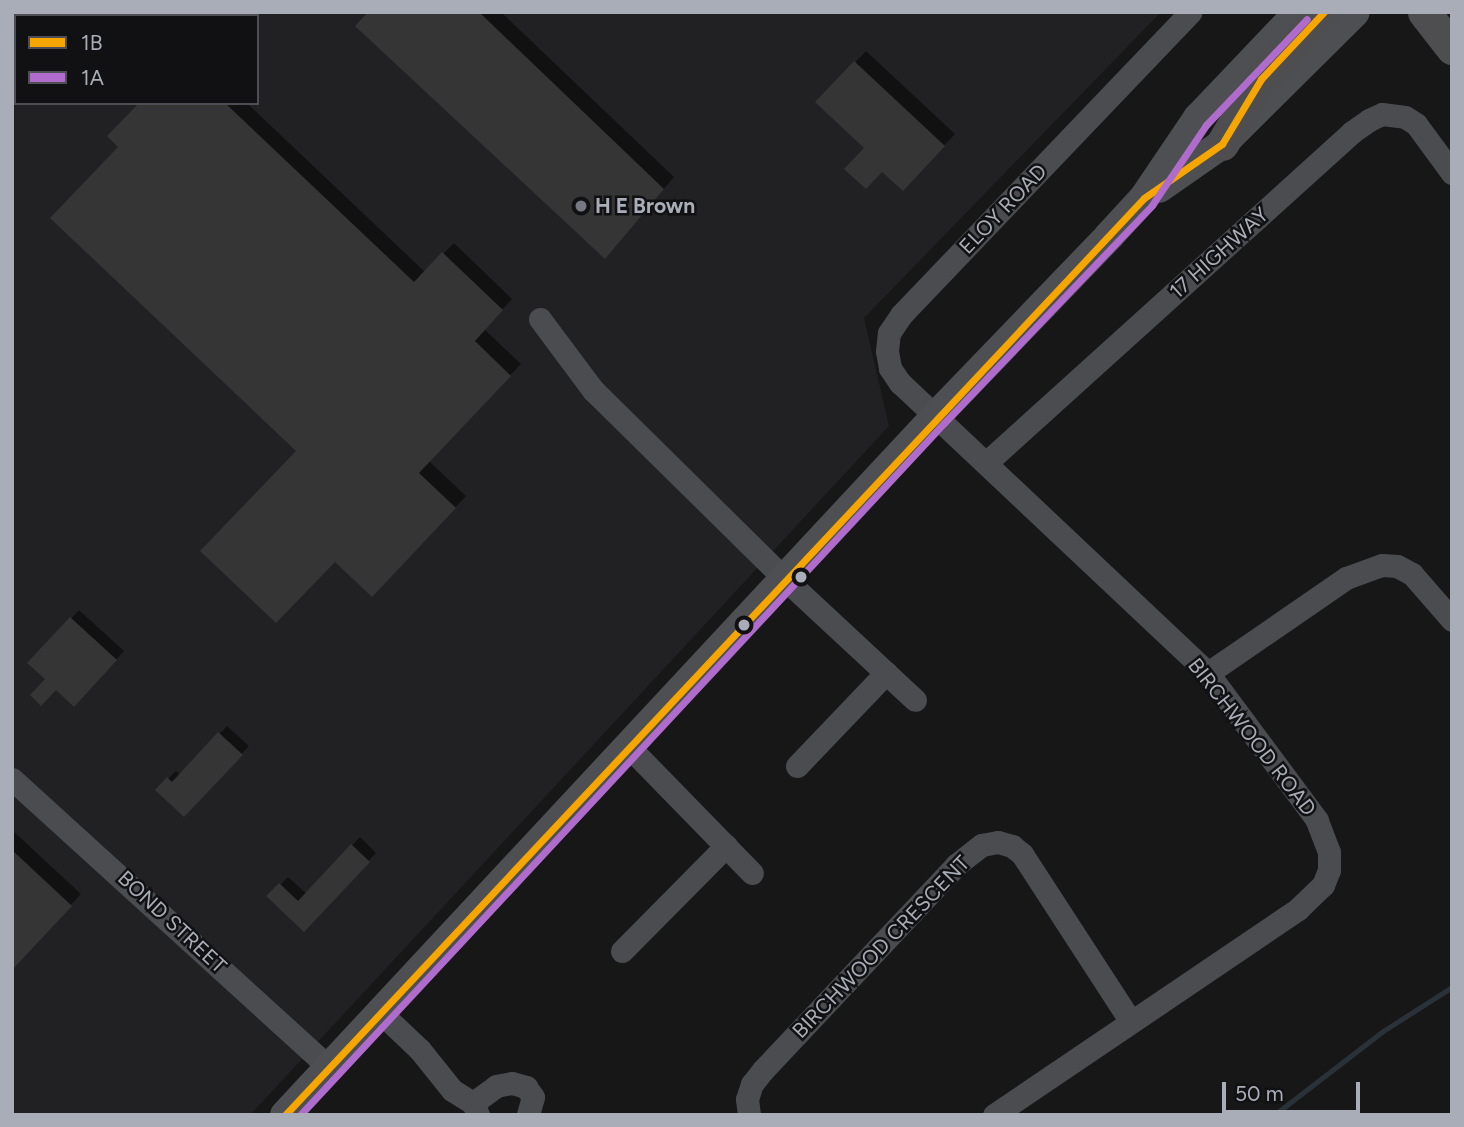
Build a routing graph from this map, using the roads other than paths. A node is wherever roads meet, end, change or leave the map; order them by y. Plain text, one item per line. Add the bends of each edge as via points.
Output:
1 (1191, 12) edge
2 (1299, 12) edge
3 (1324, 12) edge
4 (1355, 12) edge
5 (1424, 12) edge
6 (1452, 48) edge
7 (1222, 145) junction
8 (1452, 173) edge
9 (1144, 198) junction
10 (540, 319) dead end
11 (936, 416) junction
12 (987, 462) junction
13 (786, 580) junction
14 (1452, 620) edge
15 (886, 673) junction
16 (1208, 673) junction
17 (915, 701) dead end
18 (629, 747) junction
19 (797, 766) dead end
20 (12, 779) edge
21 (726, 846) junction
22 (752, 873) dead end
23 (622, 951) dead end
24 (380, 1012) junction
25 (1131, 1021) junction
26 (329, 1067) junction
27 (476, 1109) edge
28 (285, 1115) edge
29 (527, 1115) edge
30 (749, 1115) edge
31 (994, 1115) edge

1 - 11 street, ELOY ROAD via 901,315 889,333 890,368
2 - 9 main road via 1198,118
3 - 7 highway via 1261,79
4 - 7 main road
5 - 6 highway
7 - 9 main road
8 - 12 street, 17 HIGHWAY via 1416,124 1405,117 1382,114 1369,120
9 - 11 main road
10 - 13 street via 593,390
11 - 12 street, BIRCHWOOD ROAD
11 - 13 main road
12 - 16 street, BIRCHWOOD ROAD
13 - 15 street
13 - 18 main road
14 - 16 street via 1412,574 1382,565 1346,578
15 - 17 street
15 - 19 street
16 - 25 street, BIRCHWOOD ROAD via 1317,820 1329,852 1329,870 1323,885 1298,909
18 - 21 street
18 - 24 main road
20 - 26 street, BOND STREET
21 - 22 street
21 - 23 street
24 - 26 main road
24 - 27 street via 420,1050 452,1090
25 - 30 street, BIRCHWOOD CRESCENT via 1022,854 998,842 982,845 956,865 763,1070 747,1099
25 - 31 street, BIRCHWOOD ROAD
26 - 28 main road
27 - 29 street via 496,1086 512,1083 526,1087 533,1097

